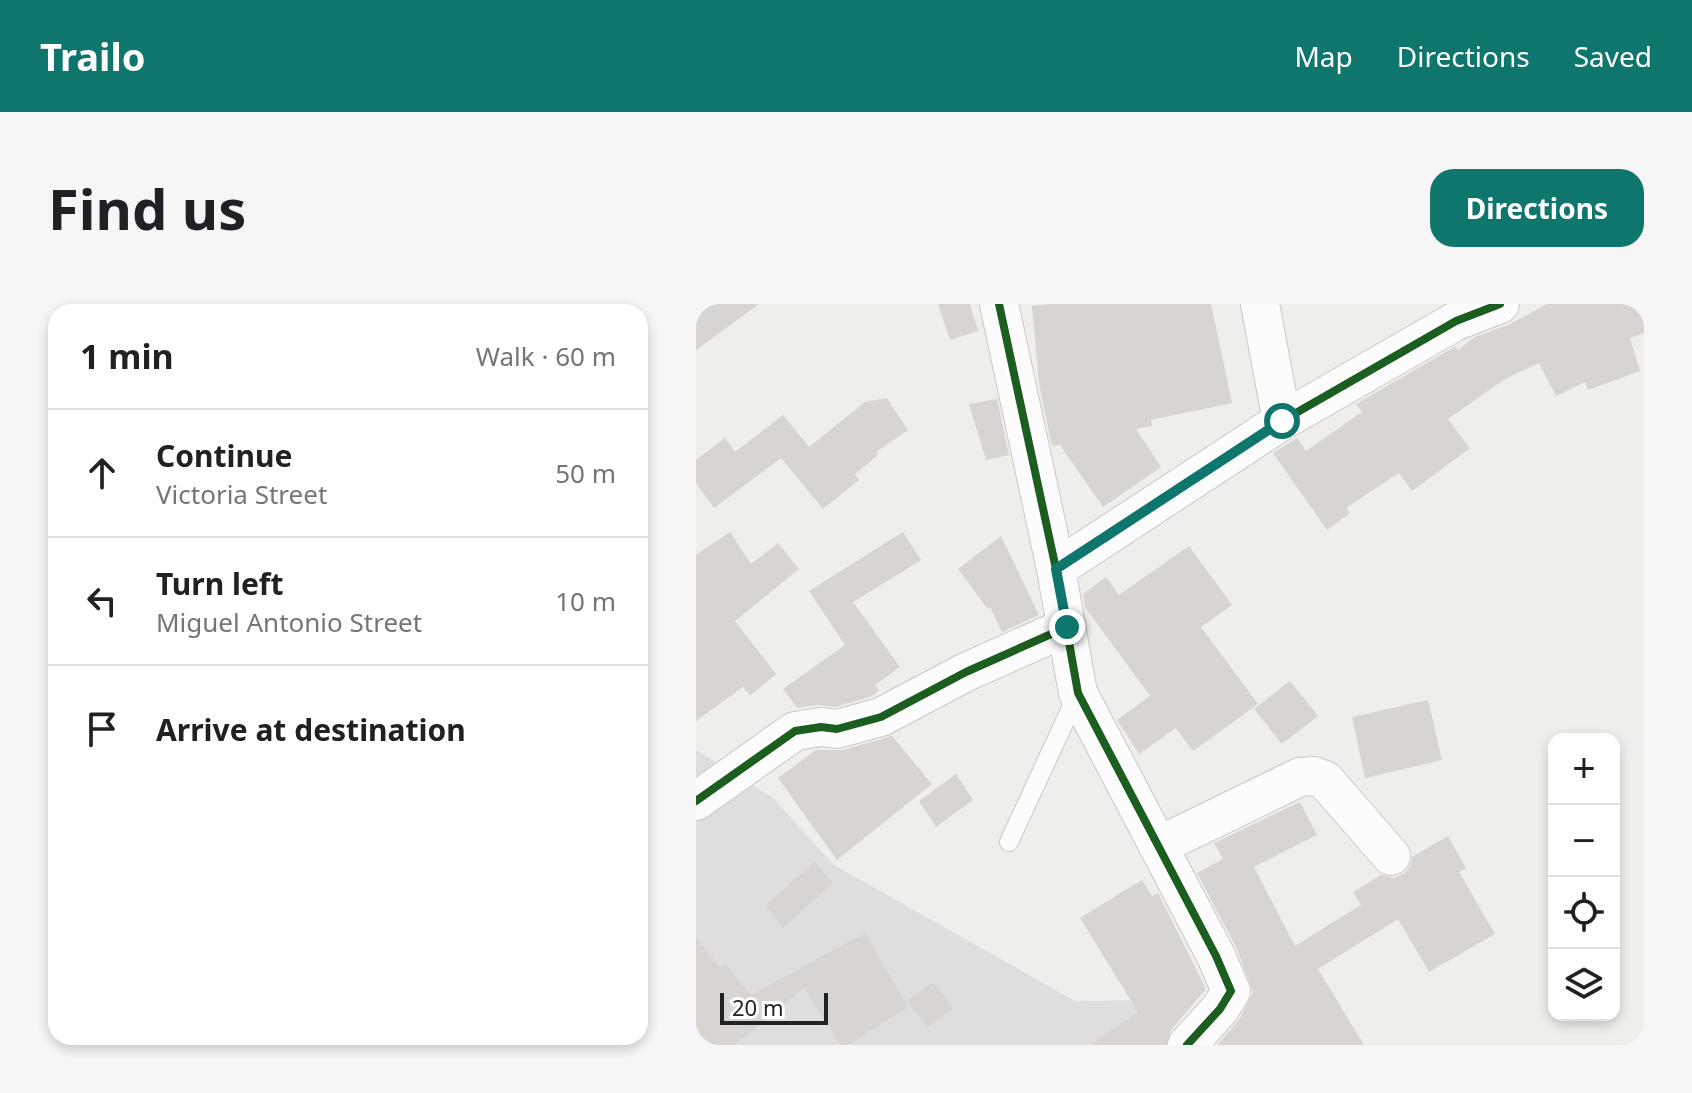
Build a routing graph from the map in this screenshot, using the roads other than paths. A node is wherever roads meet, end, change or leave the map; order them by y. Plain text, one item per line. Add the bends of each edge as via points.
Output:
1 (999, 304) edge
2 (1260, 304) edge
3 (1500, 304) edge
4 (1456, 312) edge
5 (1282, 421) junction
6 (1056, 569) junction
7 (1067, 627) junction
8 (1078, 693) junction
9 (696, 801) edge
10 (1009, 842) dead end
11 (1158, 846) junction
12 (1391, 856) dead end
13 (1187, 1045) edge

1 - 6 street
2 - 5 street
3 - 4 street
4 - 5 street
5 - 6 street
6 - 7 street
7 - 8 street
7 - 9 street via 881,717 837,729 795,731
8 - 10 lane
8 - 11 street
11 - 12 street via 1300,777 1314,776 1325,780
11 - 13 street via 1231,991

